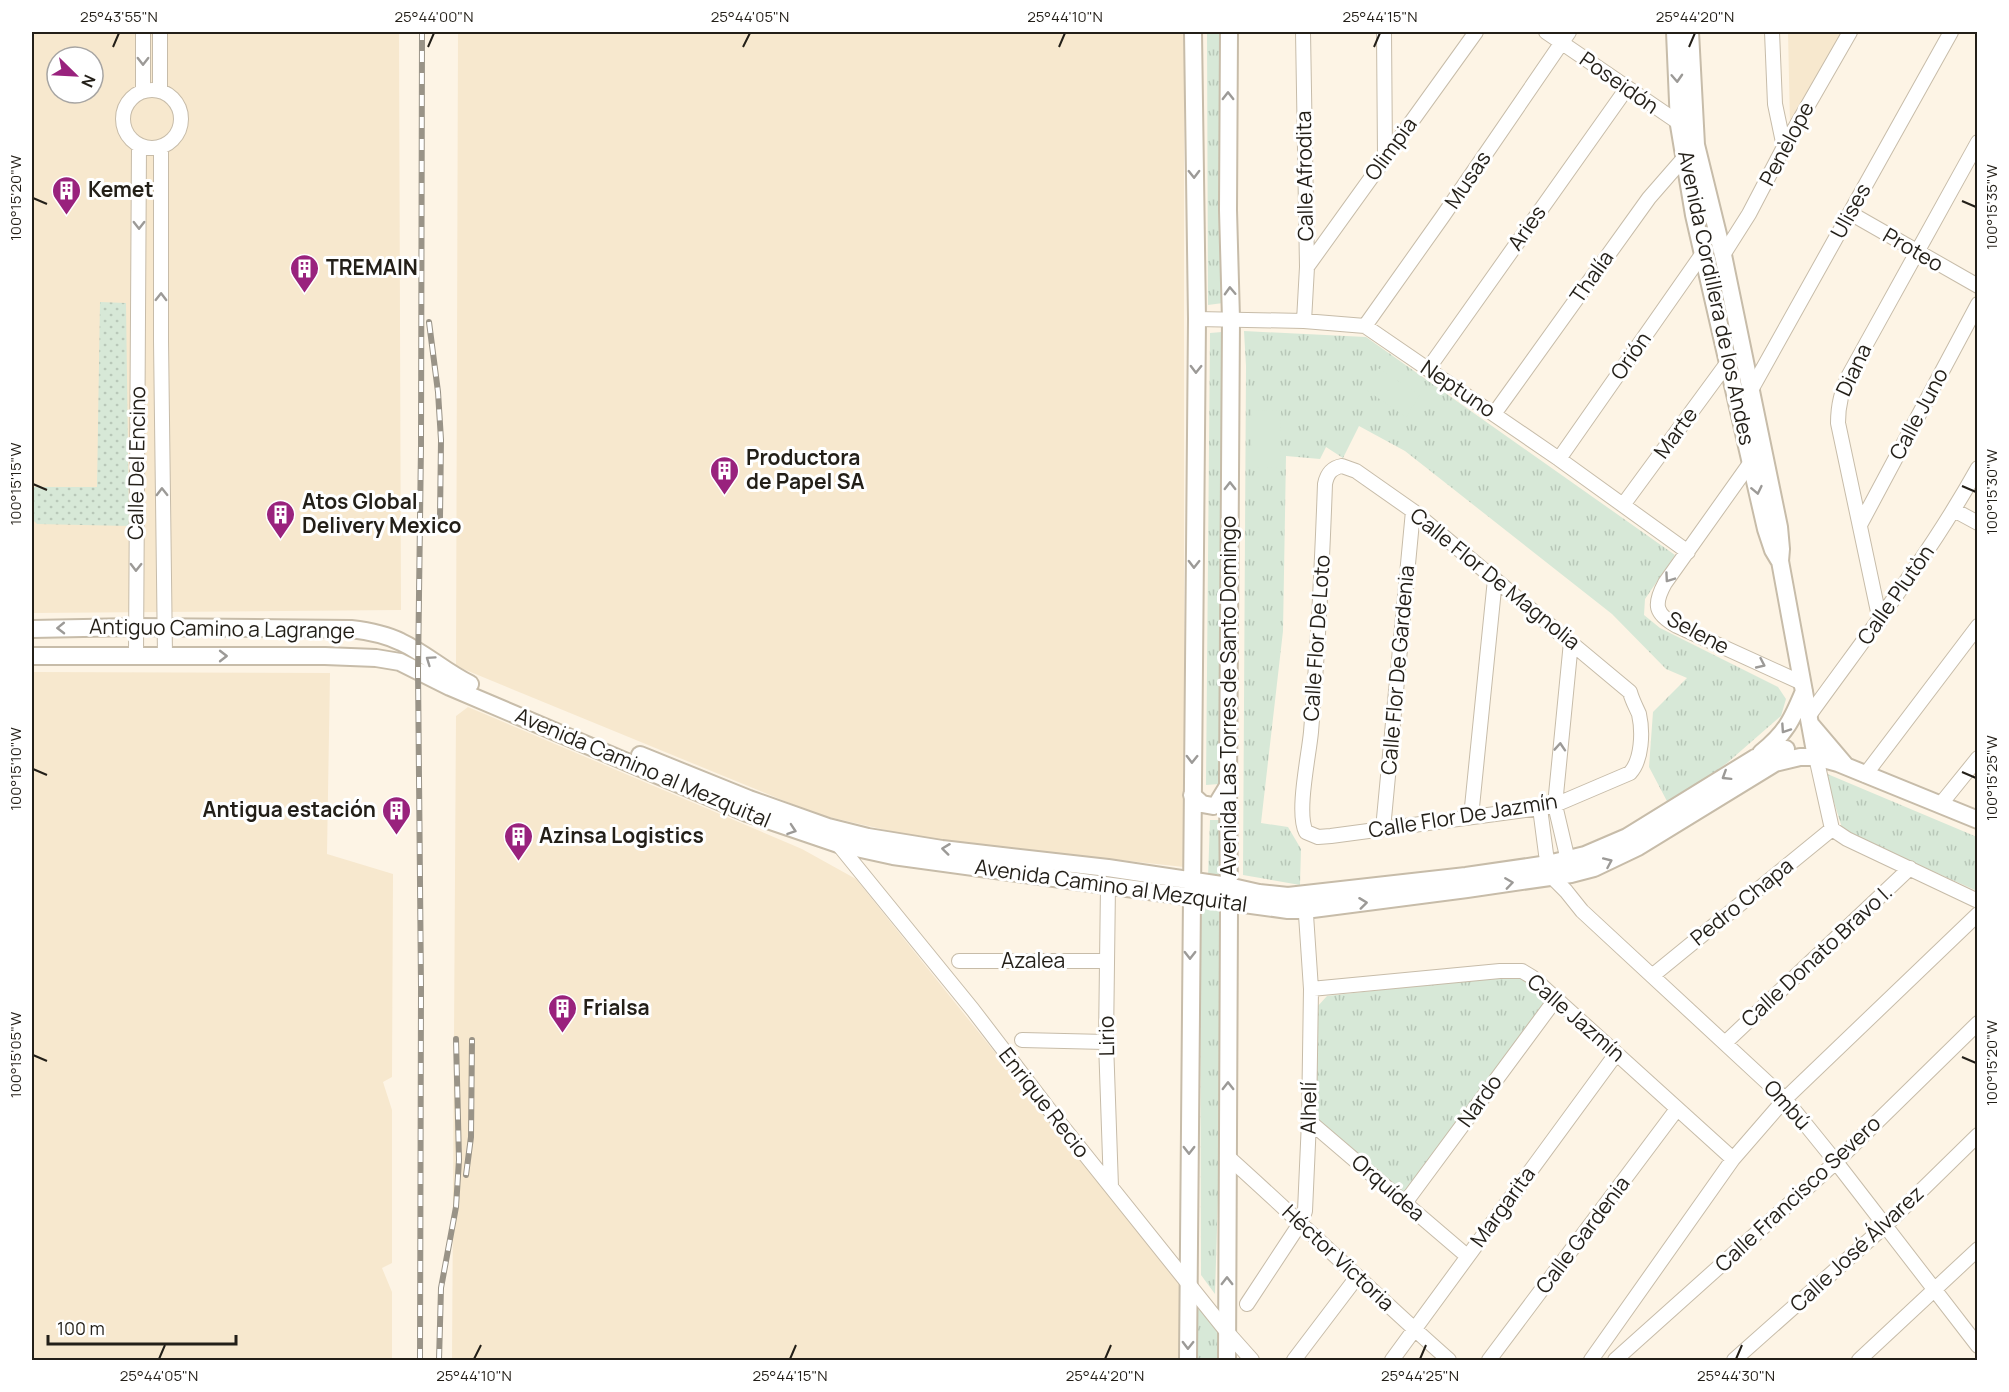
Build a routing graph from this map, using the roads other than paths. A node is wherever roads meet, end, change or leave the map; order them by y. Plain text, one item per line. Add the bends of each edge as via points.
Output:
1 (143, 32) edge
2 (160, 32) edge
3 (1193, 32) edge
4 (1229, 32) edge
5 (1303, 32) edge
6 (1384, 32) edge
7 (1476, 32) edge
8 (1546, 32) edge
9 (1675, 32) edge
10 (1690, 32) edge
11 (1772, 32) edge
12 (1850, 32) edge
13 (1951, 32) edge
14 (1565, 37) edge
15 (1627, 88) junction
16 (143, 91) junction
17 (160, 91) junction
18 (1688, 140) junction
19 (1977, 142) edge
20 (139, 146) junction
21 (161, 147) junction
22 (1784, 147) junction
23 (1385, 157) junction
24 (1850, 213) junction
25 (1916, 252) junction
26 (1703, 254) junction
27 (1723, 255) junction
28 (1307, 267) junction
29 (138, 271) junction
30 (161, 271) junction
31 (1977, 286) edge
32 (1977, 304) edge
33 (1197, 319) junction
34 (1231, 319) junction
35 (1304, 321) junction
36 (1365, 326) junction
37 (1728, 362) junction
38 (1428, 369) junction
39 (1751, 390) junction
40 (1494, 414) junction
41 (1559, 459) junction
42 (1751, 462) junction
43 (1977, 468) edge
44 (1356, 471) joint
45 (1623, 505) junction
46 (1954, 510) junction
47 (1413, 511) junction
48 (1977, 523) edge
49 (1860, 525) junction
50 (1688, 552) junction
51 (1780, 561) junction
52 (1495, 579) junction
53 (1880, 621) junction
54 (1977, 626) edge
55 (135, 627) junction
56 (164, 627) junction
57 (32, 629) edge
58 (325, 629) junction
59 (1571, 642) junction
60 (410, 646) joint
61 (32, 656) edge
62 (136, 656) junction
63 (165, 656) junction
64 (325, 656) junction
65 (410, 667) joint
66 (1803, 687) junction
67 (1809, 719) junction
68 (1810, 750) junction
69 (1640, 755) joint
70 (1755, 758) junction
71 (1977, 758) edge
72 (1842, 764) junction
73 (1865, 775) junction
74 (1228, 786) junction
75 (1192, 795) junction
76 (1556, 805) junction
77 (1941, 805) junction
78 (1540, 808) junction
79 (1471, 817) junction
80 (1977, 820) edge
81 (1383, 829) junction
82 (1832, 829) junction
83 (1306, 832) joint
84 (837, 837) junction
85 (1569, 867) junction
86 (1910, 868) junction
87 (1550, 870) junction
88 (1108, 885) junction
89 (1191, 888) junction
90 (1566, 891) junction
91 (1228, 894) junction
92 (1977, 901) edge
93 (1305, 903) junction
94 (1977, 914) edge
95 (959, 961) dead end
96 (1106, 961) junction
97 (1652, 976) junction
98 (1311, 989) junction
99 (1555, 1000) junction
100 (1977, 1023) edge
101 (1022, 1040) dead end
102 (1106, 1042) junction
103 (1725, 1043) junction
104 (1616, 1054) junction
105 (1785, 1099) junction
106 (1677, 1109) junction
107 (1309, 1120) junction
108 (1977, 1135) edge
109 (1227, 1156) junction
110 (1733, 1159) junction
111 (1836, 1162) junction
112 (1111, 1187) junction
113 (1405, 1203) junction
114 (1301, 1222) junction
115 (1885, 1226) junction
116 (1977, 1250) edge
117 (1467, 1256) junction
118 (1357, 1277) junction
119 (1189, 1284) junction
120 (1935, 1290) junction
121 (1247, 1304) dead end
122 (1414, 1330) junction
123 (1227, 1332) junction
124 (1977, 1346) edge
125 (1188, 1360) edge
126 (1227, 1360) edge
127 (1252, 1360) edge
128 (1294, 1360) edge
129 (1392, 1360) edge
130 (1449, 1360) edge
131 (1489, 1360) edge
132 (1591, 1360) edge
133 (1615, 1360) edge
134 (1734, 1360) edge
135 (1859, 1360) edge

1 -> 16 street
2 - 17 street
3 -> 33 street, Avenida Las Torres de Santo Domingo
34 -> 4 street, Avenida Las Torres de Santo Domingo
5 - 28 street, Calle Afrodita
6 - 23 street
7 - 23 street, Olimpia
8 - 14 street, Poseidón
9 -> 18 street, Avenida Cordillera de los Andes
10 - 18 street, Avenida Cordillera de los Andes
11 - 22 street via 1775,104
12 - 22 street, Penèlope
13 - 24 street, Ulises
14 - 15 street, Poseidón
14 - 36 street, Musas
15 - 18 street, Poseidón
15 - 38 street, Aries
16 - 17 street
16 - 20 street via 128,101 123,117 126,134
17 - 21 street via 172,98 180,111 180,126
18 - 26 street, Avenida Cordillera de los Andes via 1694,215
18 - 27 street, Avenida Cordillera de los Andes
18 - 40 street, Thalía
19 - 25 street, Diana
20 - 21 street
20 -> 29 street, Calle Del Encino
21 - 30 street, Calle Del Encino
22 - 27 street, Penèlope
23 - 28 street, Olimpia
24 - 25 street, Proteo
24 - 39 street, Ulises
25 - 31 street, Proteo
25 - 49 street, Diana via 1849,375 1840,399 1838,423
26 - 37 street, Avenida Cordillera de los Andes
26 - 41 street, Orión
27 - 39 street, Avenida Cordillera de los Andes
28 - 35 street, Calle Afrodita
29 - 30 street
29 -> 55 street, Calle Del Encino
56 -> 30 street, Calle Del Encino
32 - 49 street, Calle Juno
33 - 34 street, Neptuno
33 -> 75 street, Avenida Las Torres de Santo Domingo
34 - 35 street, Neptuno
74 -> 34 street, Avenida Las Torres de Santo Domingo
35 - 36 street, Neptuno
36 - 38 street, Neptuno
37 - 42 street, Avenida Cordillera de los Andes
37 - 45 street, Marte
38 - 40 street, Neptuno
39 - 51 street, Avenida Cordillera de los Andes via 1779,527
40 - 41 street, Neptuno
41 - 45 street, Neptuno
42 - 50 street, Selene
42 -> 51 street, Avenida Cordillera de los Andes via 1766,530
43 - 46 street, Calle Plutòn
44 - 47 street, Calle Flor De Magnolia
44 - 83 street, Calle Flor De Loto via 1347,466 1337,467 1328,474 1325,484 1322,581 1302,815
45 - 50 street, Neptuno
46 - 48 street
46 - 53 street, Calle Plutòn
47 - 52 street, Calle Flor De Magnolia
47 - 81 street, Calle Flor De Gardenia
49 - 53 street, Diana
50 -> 66 street, Selene via 1658,597 1658,609 1664,618
51 - 66 street, Avenida Cordillera de los Andes
52 - 59 street, Calle Flor De Magnolia
52 - 79 street
53 - 67 street, Calle Plutòn
54 - 73 street
55 - 56 street, Antiguo Camino a Lagrange
55 -> 57 street, Antiguo Camino a Lagrange
55 - 62 street, Calle Del Encino
56 - 58 street, Antiguo Camino a Lagrange
56 - 63 street, Calle Del Encino
58 - 60 street, Antiguo Camino a Lagrange via 367,631
58 - 64 street
59 - 69 street, Calle Flor De Magnolia via 1630,692 1640,722
76 -> 59 street
84 -> 60 street, Avenida Camino al Mezquital via 472,685
61 - 62 street, Antiguo Camino a Lagrange
62 - 63 street, Antiguo Camino a Lagrange
63 -> 64 street, Antiguo Camino a Lagrange
64 - 65 street, Antiguo Camino a Lagrange via 392,660
65 -> 84 street, Avenida Camino al Mezquital via 747,813
66 - 67 street, Avenida Cordillera de los Andes
66 -> 70 street via 1787,729
67 - 68 street, Avenida Cordillera de los Andes
67 - 72 street
68 - 70 street, Avenida Camino al Mezquital
68 - 72 street
68 - 82 street
85 -> 68 street, Avenida Camino al Mezquital via 1594,868 1638,848 1774,763
69 - 76 street, Calle Flor De Jazmín via 1630,774
70 -> 85 street, Avenida Camino al Mezquital via 1627,837
71 - 77 street
72 - 73 street
73 - 77 street
74 - 75 street via 1213,806 1202,804
74 - 91 street, Avenida Las Torres de Santo Domingo
75 - 89 street, Avenida Las Torres de Santo Domingo
76 - 78 street, Calle Flor De Jazmín
76 - 85 street
77 - 80 street
78 - 79 street, Calle Flor De Jazmín
78 - 87 street
79 - 81 street, Calle Flor De Jazmín
81 - 83 street, Calle Flor De Jazmín via 1324,837
82 - 86 street
82 - 97 street, Pedro Chapa
84 - 88 street, Avenida Camino al Mezquital via 894,856
89 -> 84 street, Avenida Camino al Mezquital via 1108,868
84 - 112 street, Enrique Recio
85 - 87 street, Avenida Camino al Mezquital
85 - 90 street
86 - 92 street
86 - 103 street, Calle Donato Bravo I.
87 - 90 street, Ombú
87 - 93 street, Avenida Camino al Mezquital
88 - 89 street, Avenida Camino al Mezquital
88 - 96 street, Lirio
89 - 91 street, Avenida Camino al Mezquital
89 -> 119 street, Avenida Las Torres de Santo Domingo
90 - 97 street, Ombú via 1576,906
91 - 93 street, Avenida Camino al Mezquital via 1280,909
109 -> 91 street, Avenida Las Torres de Santo Domingo
93 - 98 street, Alhelí
94 - 105 street
95 - 96 street, Azalea
96 - 102 street, Lirio
97 - 103 street, Ombú
98 - 99 street, Calle Jazmín via 1518,970 1529,975
98 - 107 street, Alhelí
99 - 104 street, Calle Jazmín
99 - 113 street, Nardo
100 - 111 street, Calle Francisco Severo
101 - 102 street
102 - 112 street, Lirio
103 - 105 street, Ombú
104 - 106 street, Calle Jazmín
104 - 117 street, Margarita
105 - 110 street
105 - 111 street, Ombú
106 - 110 street, Calle Jazmín
106 - 131 street, Calle Gardenia
107 - 113 street, Orquídea
107 - 114 street, Alhelí
108 - 115 street, Calle José Álvarez
109 - 114 street, Héctor Victoria
123 -> 109 street, Avenida Las Torres de Santo Domingo
110 - 132 street
111 - 115 street, Ombú
111 - 133 street, Calle Francisco Severo
112 - 119 street, Enrique Recio
113 - 117 street, Orquídea
114 - 118 street, Héctor Victoria
114 - 121 street, Alhelí
115 - 120 street, Ombú
115 - 134 street, Calle José Álvarez
116 - 120 street
117 - 122 street, Margarita
118 - 122 street, Héctor Victoria
118 - 128 street
119 - 123 street, Enrique Recio
119 -> 125 street, Avenida Las Torres de Santo Domingo
120 - 124 street, Ombú
120 - 135 street
122 - 129 street, Margarita
122 - 130 street, Héctor Victoria
123 - 126 street, Avenida Las Torres de Santo Domingo
123 - 127 street, Enrique Recio

